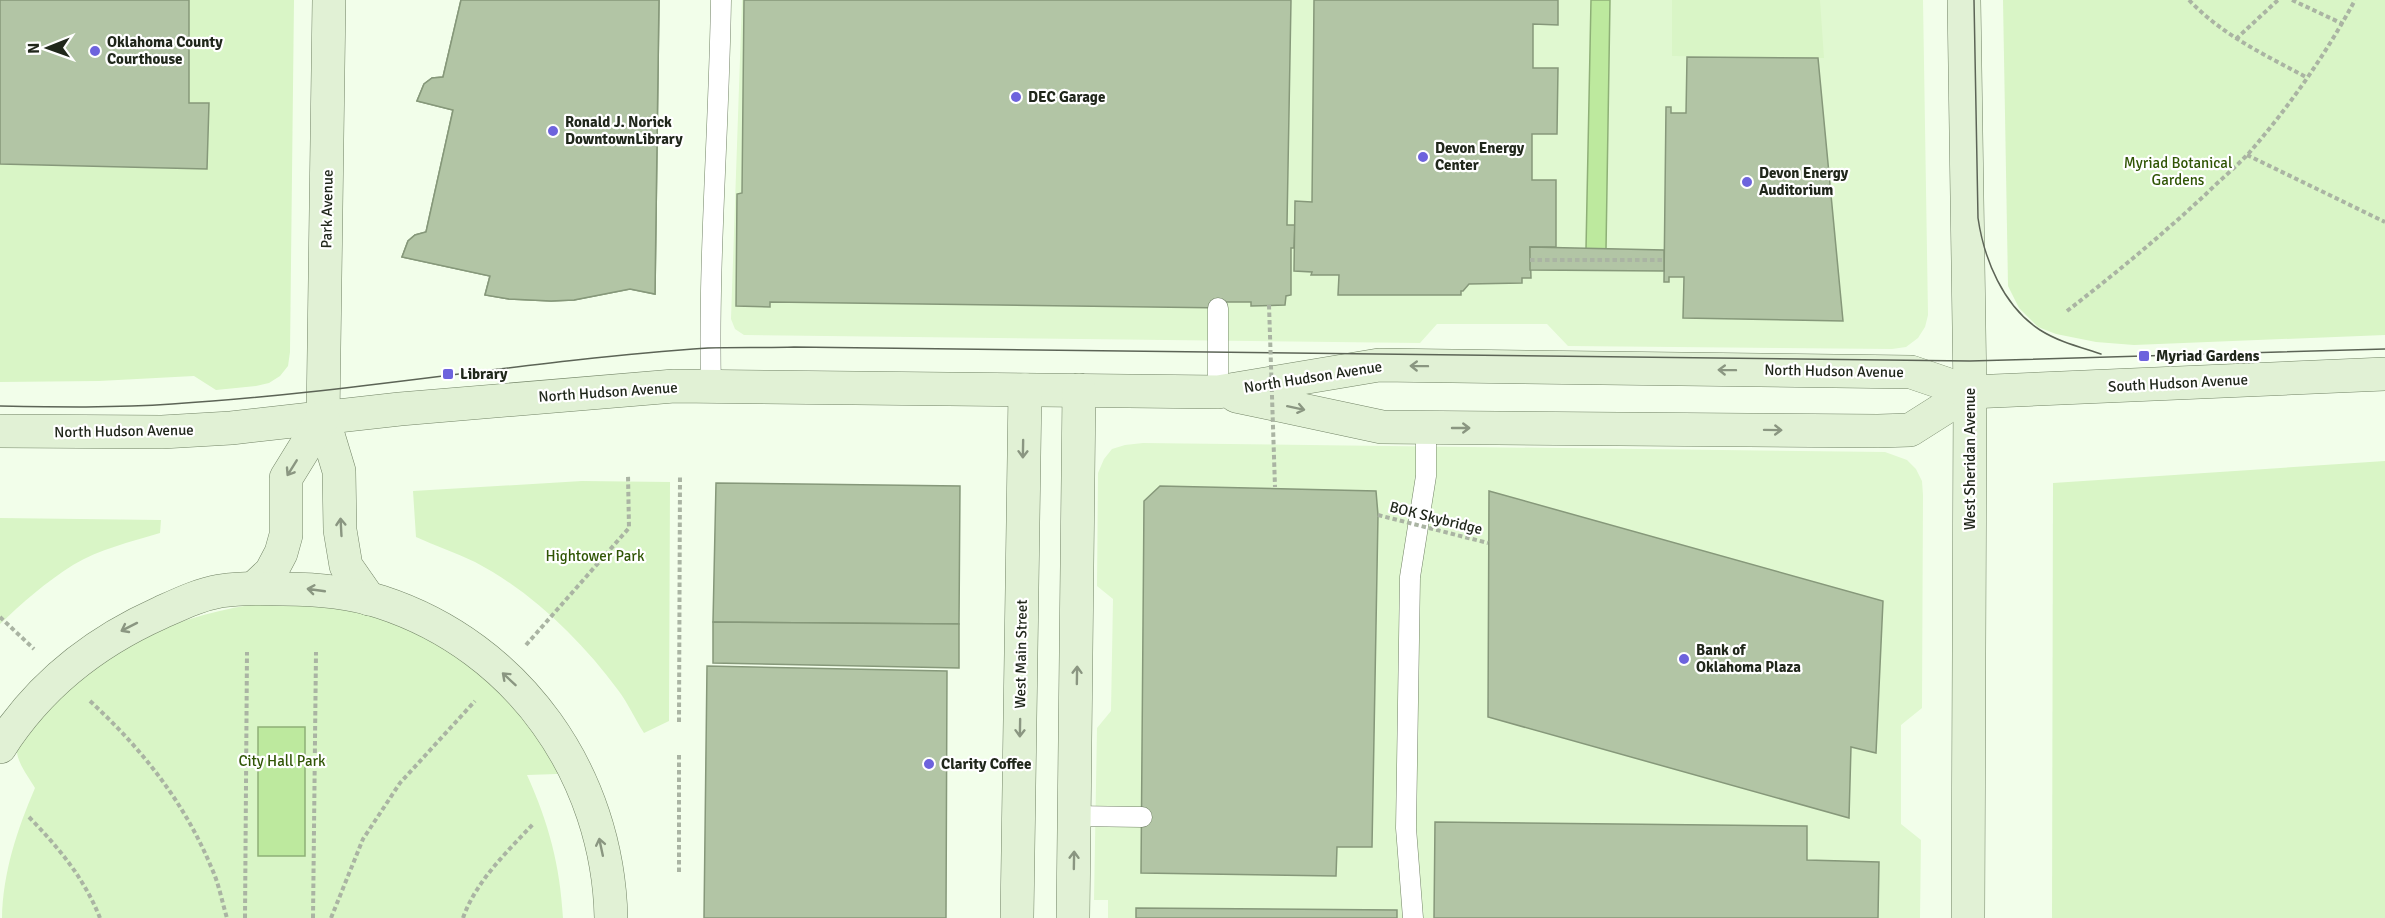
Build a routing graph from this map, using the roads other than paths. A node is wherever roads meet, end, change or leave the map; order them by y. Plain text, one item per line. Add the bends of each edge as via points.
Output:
1 (329, 0) edge
2 (721, 0) edge
3 (1964, 0) edge
4 (1218, 308) dead end
5 (2385, 374) edge
6 (711, 387) junction
7 (1025, 390) junction
8 (1079, 390) junction
9 (1218, 392) junction
10 (1970, 392) junction
11 (323, 418) junction
12 (1426, 427) junction
13 (0, 431) edge
14 (254, 588) junction
15 (369, 599) junction
16 (0, 747) edge
17 (1075, 816) junction
18 (1142, 817) dead end
19 (610, 911) edge
20 (1017, 918) edge
21 (1073, 918) edge
22 (1413, 918) edge
23 (1968, 918) edge

1 - 11 main road, Park Avenue
2 - 6 lane via 710,290
3 - 10 main road, West Sheridan Avenue
4 - 9 lane
5 - 10 main road, South Hudson Avenue
6 - 7 main road, North Hudson Avenue
6 - 11 main road, North Hudson Avenue via 662,387
7 - 8 main road, North Hudson Avenue
7 -> 20 main road, West Main Street
8 - 9 main road, North Hudson Avenue
17 -> 8 main road
10 -> 9 main road, North Hudson Avenue via 1911,372 1380,365
9 -> 12 main road, North Hudson Avenue via 1382,427
12 -> 10 main road, North Hudson Avenue via 1910,430
10 - 23 main road, West Sheridan Avenue
11 - 13 main road, North Hudson Avenue via 162,432
11 -> 14 main road via 286,478 286,535 281,553 271,572
15 -> 11 main road, Park Avenue via 346,566 340,530 339,471
12 - 22 lane via 1426,477 1410,577 1406,828
15 -> 14 main road via 305,589
14 -> 16 main road via 219,591 187,600 106,640 41,694
19 -> 15 main road via 595,819 580,781 549,724 525,695 484,658 436,626
17 - 18 lane
21 -> 17 main road

